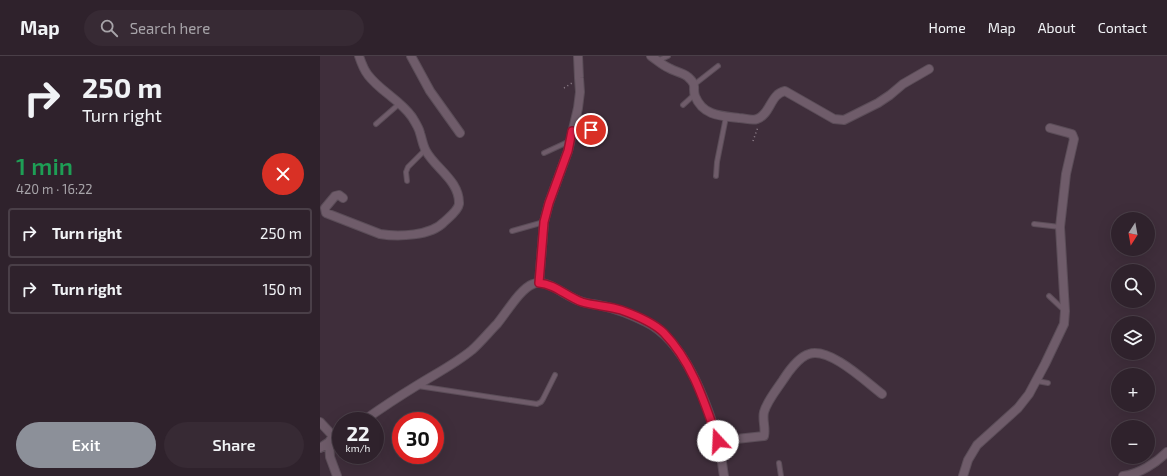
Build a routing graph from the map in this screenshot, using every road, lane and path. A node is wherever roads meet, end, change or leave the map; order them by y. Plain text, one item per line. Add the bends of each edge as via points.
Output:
1 (359, 56) edge
2 (411, 56) edge
3 (578, 56) edge
4 (668, 56) edge
5 (654, 58) edge
6 (718, 66) dead end
7 (929, 69) dead end
8 (694, 84) junction
9 (695, 95) junction
10 (400, 104) junction
11 (683, 105) dead end
12 (726, 116) junction
13 (758, 119) junction
14 (376, 124) dead end
15 (1050, 128) dead end
16 (591, 130) dead end
17 (572, 131) junction
18 (460, 132) dead end
19 (570, 141) junction
20 (753, 141) dead end
21 (425, 150) junction
22 (544, 153) dead end
23 (716, 176) dead end
24 (407, 181) dead end
25 (343, 198) dead end
26 (544, 222) junction
27 (1034, 224) dead end
28 (1060, 227) junction
29 (512, 231) dead end
30 (539, 283) junction
31 (1049, 296) dead end
32 (1065, 311) junction
33 (555, 375) dead end
34 (1037, 381) junction
35 (1048, 383) dead end
36 (415, 386) junction
37 (882, 394) dead end
38 (376, 412) edge
39 (320, 422) edge
40 (332, 435) edge
41 (332, 439) edge
42 (718, 441) junction
43 (332, 446) edge
44 (320, 448) edge
45 (1167, 452) edge
46 (332, 462) edge
47 (779, 463) dead end
48 (333, 464) edge
49 (337, 476) edge
50 (724, 476) edge
51 (781, 476) edge
52 (963, 476) edge
53 (1123, 476) edge

1 - 10 street via 368,75
2 - 18 street via 430,91
3 - 17 street via 580,92
4 - 5 lane
5 - 8 street via 668,68 684,73
6 - 8 lane
7 - 13 street via 878,103 844,120 834,119 785,91 777,94
8 - 9 street
9 - 11 lane
9 - 12 street via 708,112
10 - 14 lane
10 - 21 street via 420,131
12 - 13 street
12 - 23 lane
13 - 20 path
15 - 28 street via 1072,134 1074,139 1066,174
16 - 17 lane via 586,134
17 - 19 street
19 - 22 lane
19 - 26 street
21 - 24 lane via 408,167
21 - 25 street via 454,185 459,203 440,227 406,235 380,234 326,213 325,208 335,196
26 - 29 lane
26 - 30 street
27 - 28 lane
28 - 32 street
30 - 36 street via 524,289 472,350
30 - 42 street via 547,284 572,299 622,311 648,322 663,332 689,365
31 - 32 lane
32 - 34 street via 1064,324
33 - 36 lane via 541,402 537,404
34 - 35 lane
34 - 52 street via 1018,408 977,445 968,460
36 - 38 street
37 - 42 street via 828,356 816,352 807,354 789,370 769,401 764,411 764,436
39 - 40 street
41 - 44 street
42 - 50 street
43 - 46 street
45 - 53 street via 1136,473
47 - 51 lane
48 - 49 street

